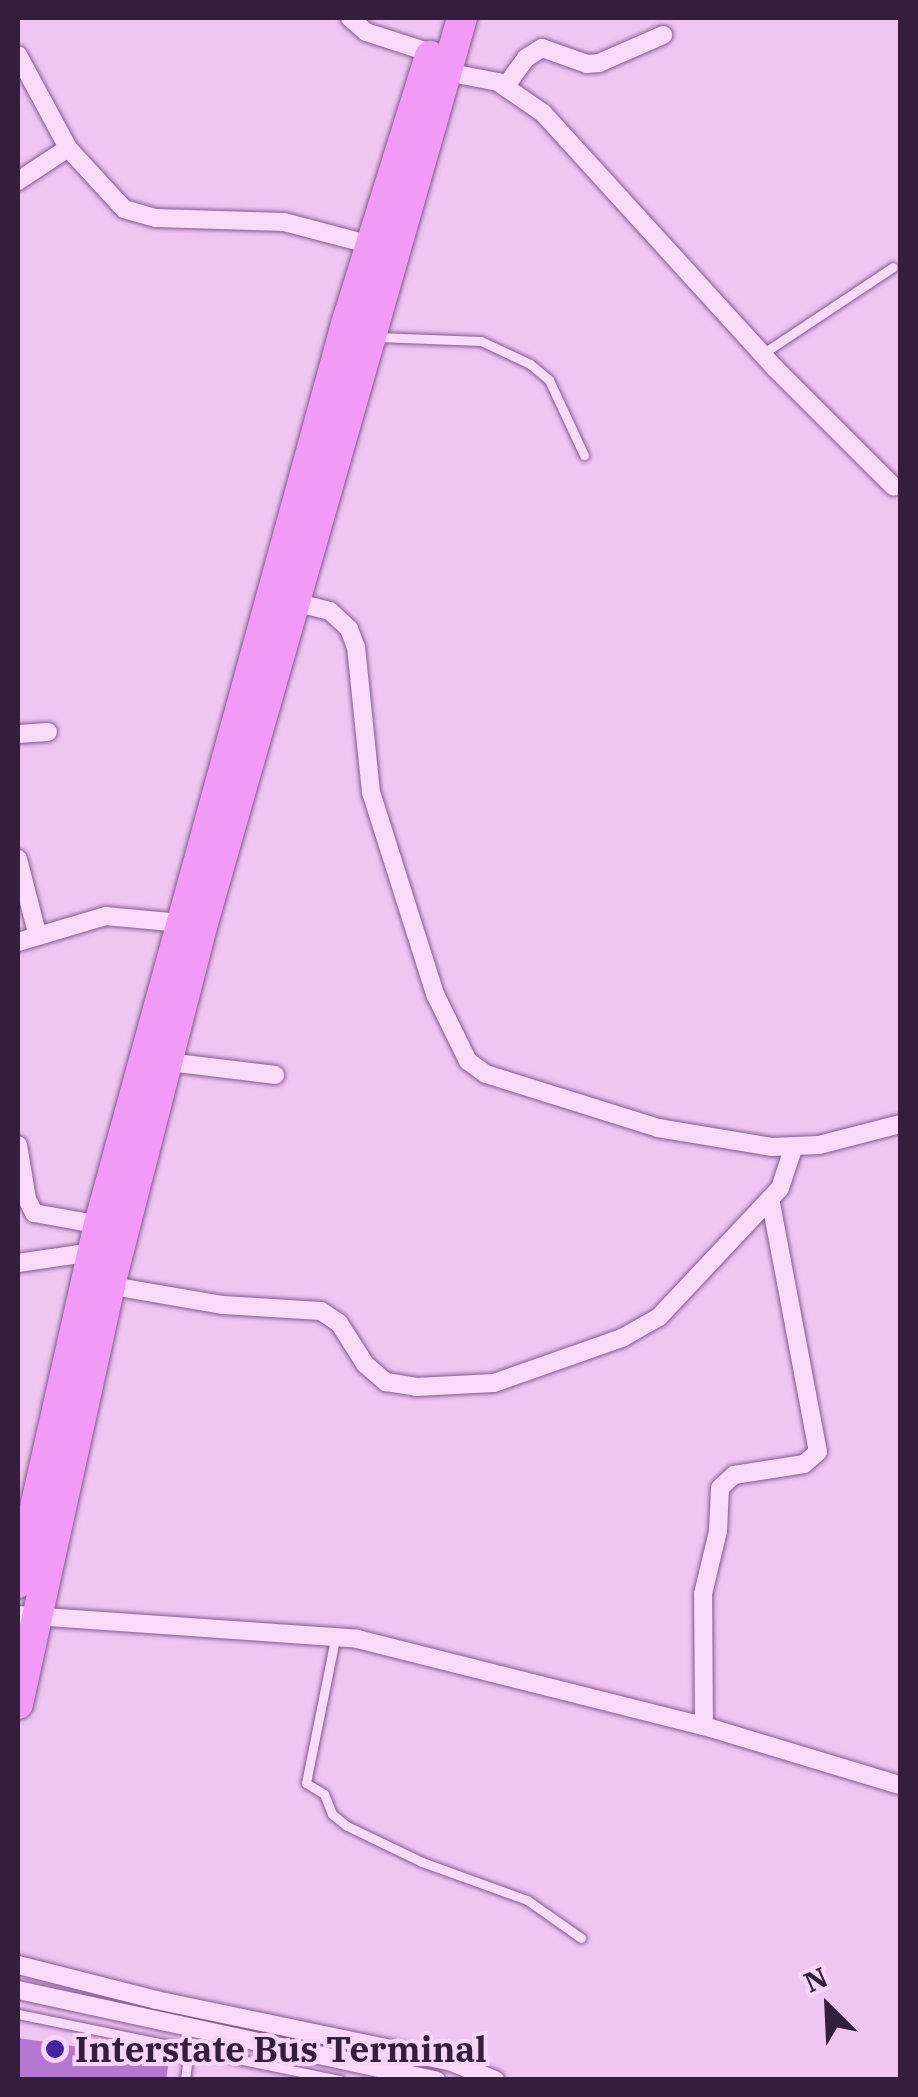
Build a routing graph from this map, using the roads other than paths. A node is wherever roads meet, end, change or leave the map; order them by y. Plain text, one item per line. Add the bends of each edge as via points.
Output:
1 (350, 18) edge
2 (442, 18) edge
3 (462, 18) edge
4 (664, 35) dead end
5 (18, 56) edge
6 (439, 62) junction
7 (505, 87) junction
8 (68, 148) junction
9 (18, 181) edge
10 (383, 248) junction
11 (893, 267) dead end
12 (369, 337) junction
13 (762, 354) junction
14 (329, 434) junction
15 (584, 455) dead end
16 (894, 487) dead end
17 (294, 602) junction
18 (48, 732) dead end
19 (18, 734) edge
20 (18, 860) edge
21 (181, 923) junction
22 (37, 933) junction
23 (18, 942) edge
24 (168, 1062) junction
25 (275, 1076) dead end
26 (900, 1124) edge
27 (18, 1145) edge
28 (793, 1149) junction
29 (770, 1200) junction
30 (102, 1255) junction
31 (18, 1263) edge
32 (19, 1567) edge
33 (26, 1616) edge
34 (336, 1636) junction
35 (18, 1704) edge
36 (704, 1726) junction
37 (900, 1785) edge
38 (581, 1938) dead end
39 (18, 1965) edge
40 (18, 1990) edge
41 (18, 2014) edge
42 (189, 2049) junction
43 (185, 2080) edge
44 (340, 2080) edge
45 (436, 2080) edge
46 (495, 2080) edge

1 - 6 street via 366,32
2 - 6 main road
3 - 6 main road
4 - 7 street via 588,64 542,48
5 - 8 street
6 - 7 street
6 - 10 main road
7 - 13 street via 570,138
8 - 9 street
8 - 10 street via 115,200 138,215 284,222
10 - 12 main road
10 - 14 main road
11 - 13 lane
12 - 14 main road
12 - 15 lane via 460,338 500,347 549,380
13 - 16 street
14 - 17 main road
14 - 21 main road
17 - 24 main road
17 - 28 street via 330,611 350,629 370,792 435,994 468,1061 486,1074 658,1128
18 - 19 street
20 - 22 street
21 - 22 street via 106,916
21 - 30 main road
22 - 23 street
24 - 25 street
24 - 30 main road
26 - 28 street
27 - 30 street via 34,1213
28 - 29 street
29 - 30 street via 674,1306 646,1326 512,1378 472,1386 386,1382 322,1311 222,1305
29 - 36 street via 818,1452 804,1464 734,1475 720,1488 703,1594
30 - 31 street
30 - 32 main road
30 - 33 main road
33 - 34 street
33 - 35 main road
34 - 36 street
34 - 38 lane via 306,1782 347,1826 527,1900
36 - 37 street
39 - 46 street via 449,2061
40 - 45 street
41 - 42 lane
42 - 43 lane
42 - 44 lane

